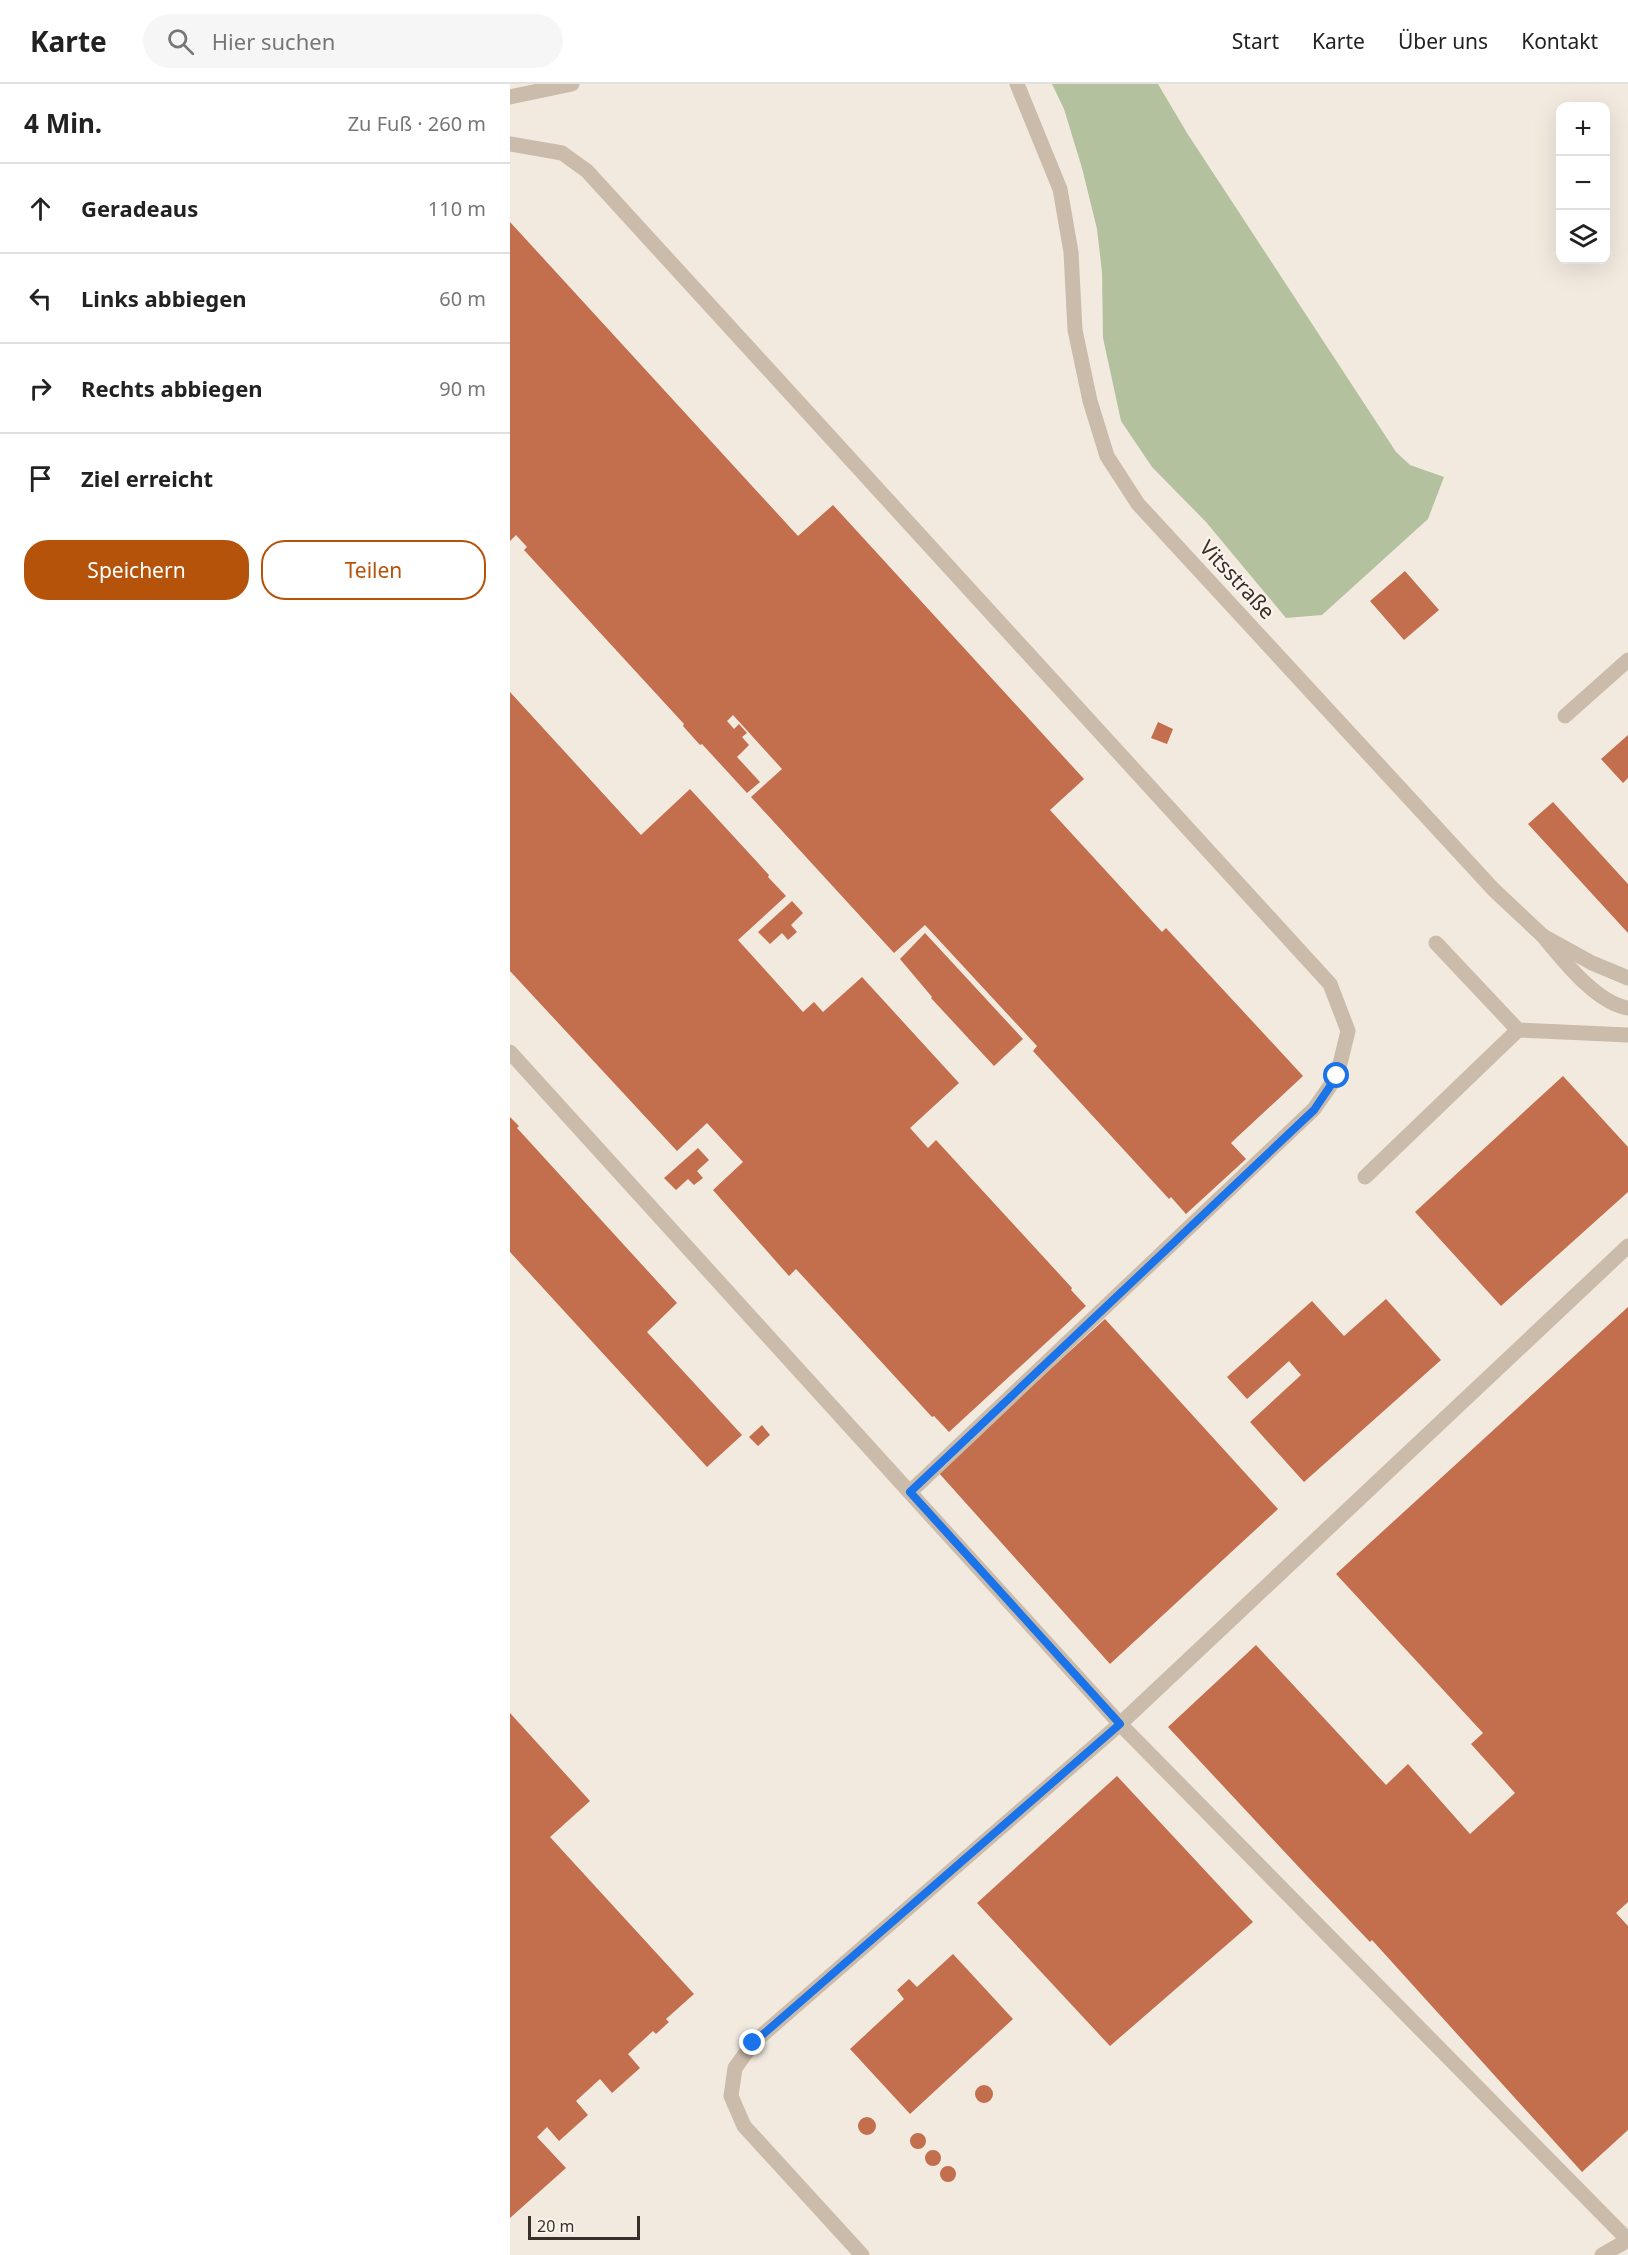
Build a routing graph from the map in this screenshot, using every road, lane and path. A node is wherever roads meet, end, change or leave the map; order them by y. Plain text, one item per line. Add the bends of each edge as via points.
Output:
1 (572, 84) edge
2 (1017, 84) edge
3 (510, 98) edge
4 (510, 144) edge
5 (1628, 660) edge
6 (1565, 716) dead end
7 (1543, 936) junction
8 (1436, 944) dead end
9 (1628, 978) edge
10 (1628, 1008) edge
11 (1518, 1030) junction
12 (1628, 1035) edge
13 (510, 1052) edge
14 (1365, 1177) dead end
15 (1628, 1246) edge
16 (910, 1492) junction
17 (1120, 1724) junction
18 (1628, 2240) edge
19 (862, 2255) edge
20 (1602, 2255) edge

1 - 3 street
2 - 7 street, Vitsstraße via 1060,189 1071,252 1075,330 1107,456 1138,504 1494,890
4 - 16 street via 562,153 587,171 1330,984 1348,1031 1337,1076 1314,1110
5 - 6 street
7 - 9 street, Vitsstraße
7 - 10 street via 1574,975 1618,1006
8 - 11 street
11 - 12 street
11 - 14 street
13 - 16 street
15 - 17 street
16 - 17 street
17 - 18 street
17 - 19 street via 753,2043 735,2068 731,2096 744,2127
18 - 20 street

